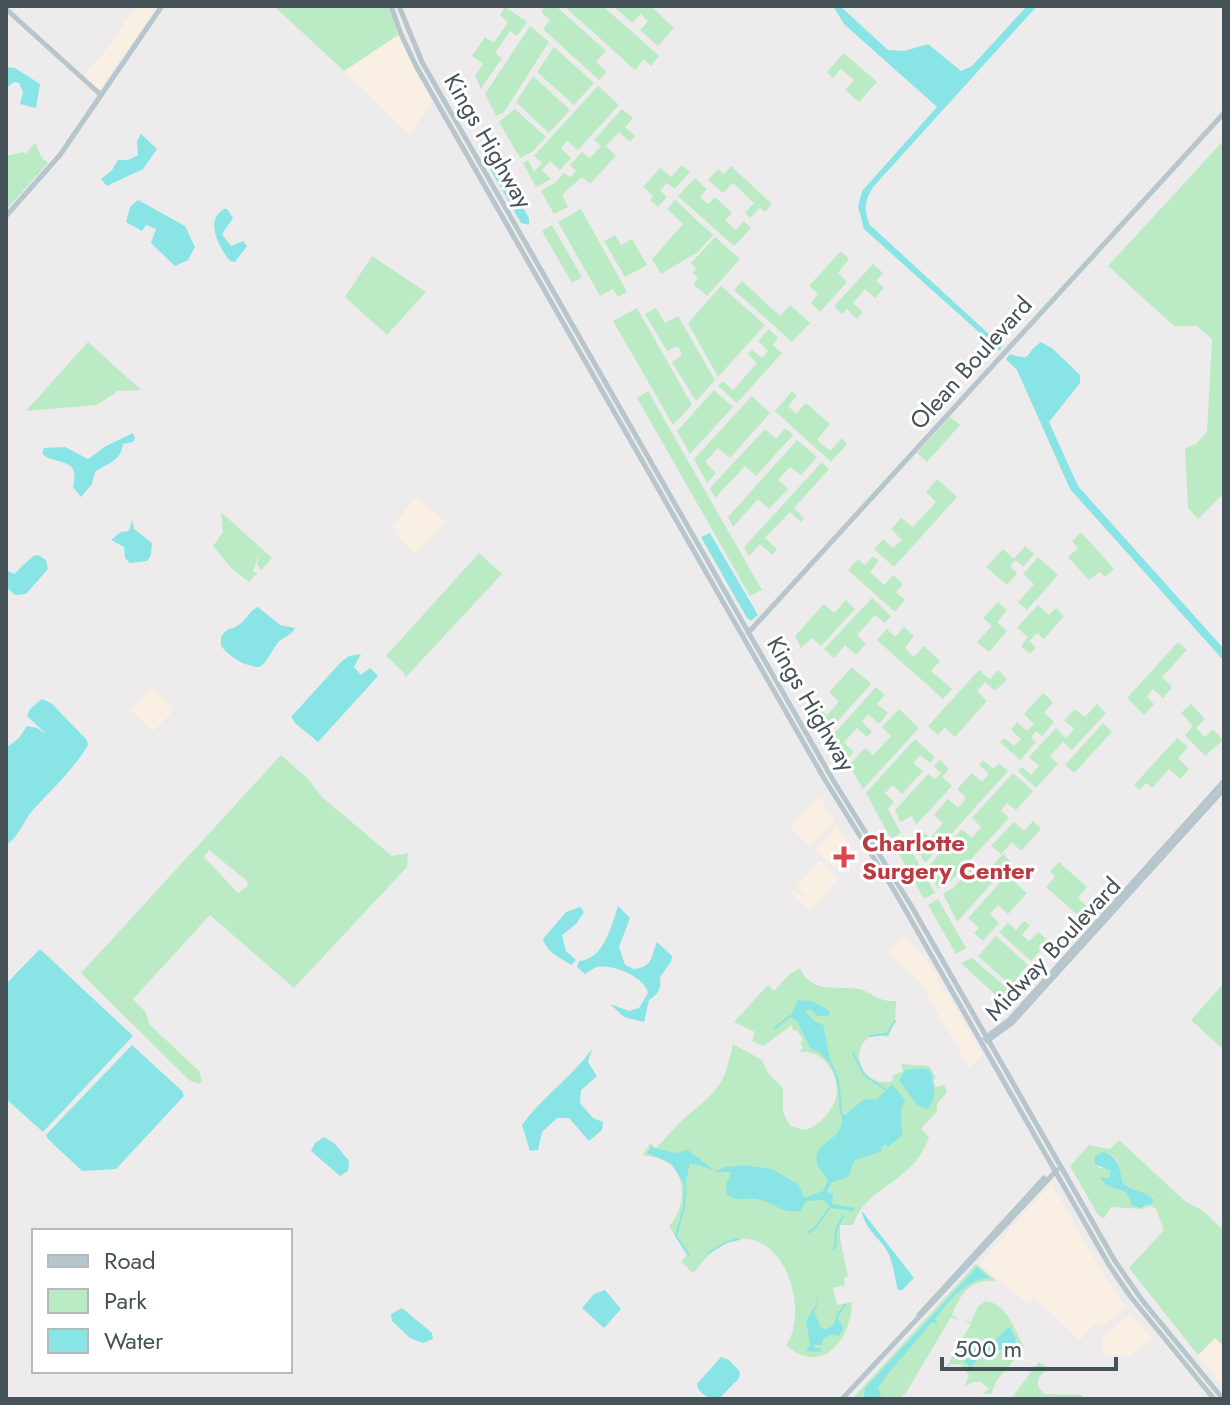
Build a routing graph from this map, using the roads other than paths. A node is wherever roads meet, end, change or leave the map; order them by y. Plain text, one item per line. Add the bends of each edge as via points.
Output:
1 (162, 6) edge
2 (391, 6) edge
3 (399, 6) edge
4 (6, 9) edge
5 (101, 95) junction
6 (1224, 113) edge
7 (6, 216) edge
8 (747, 634) junction
9 (1224, 781) edge
10 (1224, 789) edge
11 (986, 1039) junction
12 (1008, 1089) junction
13 (1018, 1092) junction
14 (1057, 1169) junction
15 (842, 1399) edge
16 (1214, 1399) edge
17 (1223, 1399) edge

1 - 5 main road
2 - 8 main road, Kings Highway via 416,65
3 - 8 main road, Kings Highway via 422,62
4 - 5 main road
5 - 7 main road via 50,168
6 - 8 main road, Olean Boulevard
8 - 11 main road, Kings Highway
9 - 11 main road, Midway Boulevard
10 - 11 main road, Midway Boulevard via 1012,1023
11 - 12 main road, Kings Highway
11 - 13 main road, Kings Highway
12 - 13 main road
12 - 14 main road, Kings Highway
13 - 14 main road, Kings Highway
14 - 15 main road
14 - 16 main road, Kings Highway via 1123,1287
14 - 17 main road, Kings Highway via 1129,1283

